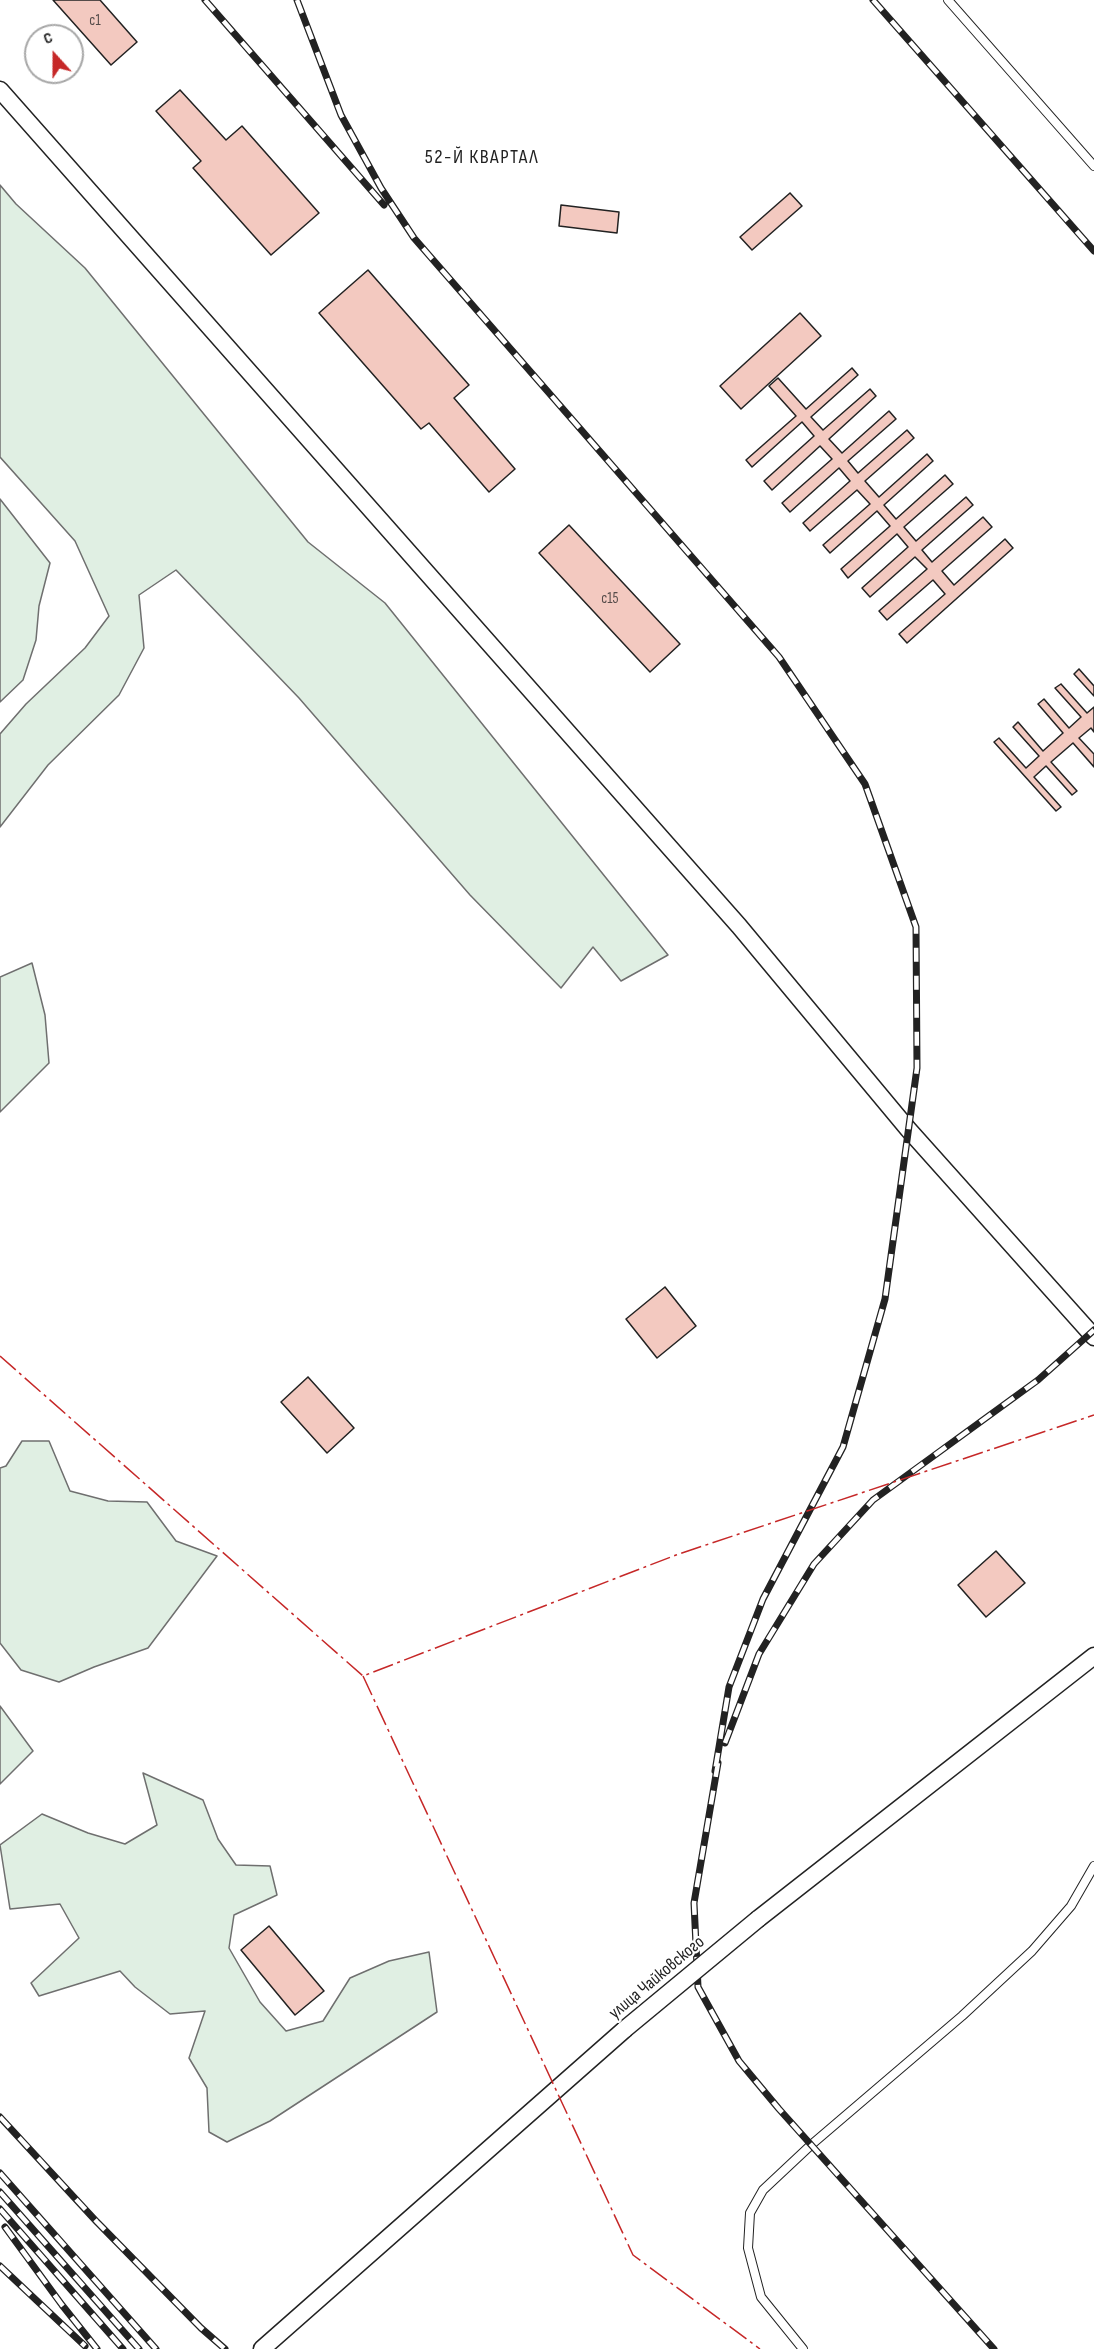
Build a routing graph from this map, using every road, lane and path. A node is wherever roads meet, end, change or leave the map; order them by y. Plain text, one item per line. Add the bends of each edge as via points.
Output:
1 (948, 0) edge
2 (0, 90) edge
3 (1094, 166) edge
4 (1094, 1337) edge
5 (1094, 1656) edge
6 (1094, 1866) edge
7 (261, 2349) edge
8 (803, 2349) edge

1 - 3 lane
2 - 4 street via 739,926 908,1129
5 - 7 street, улица Чайковского, bridge via 758,1919 626,2029
6 - 8 lane via 1071,1906 1032,1951 763,2190 750,2213 748,2248 761,2297

